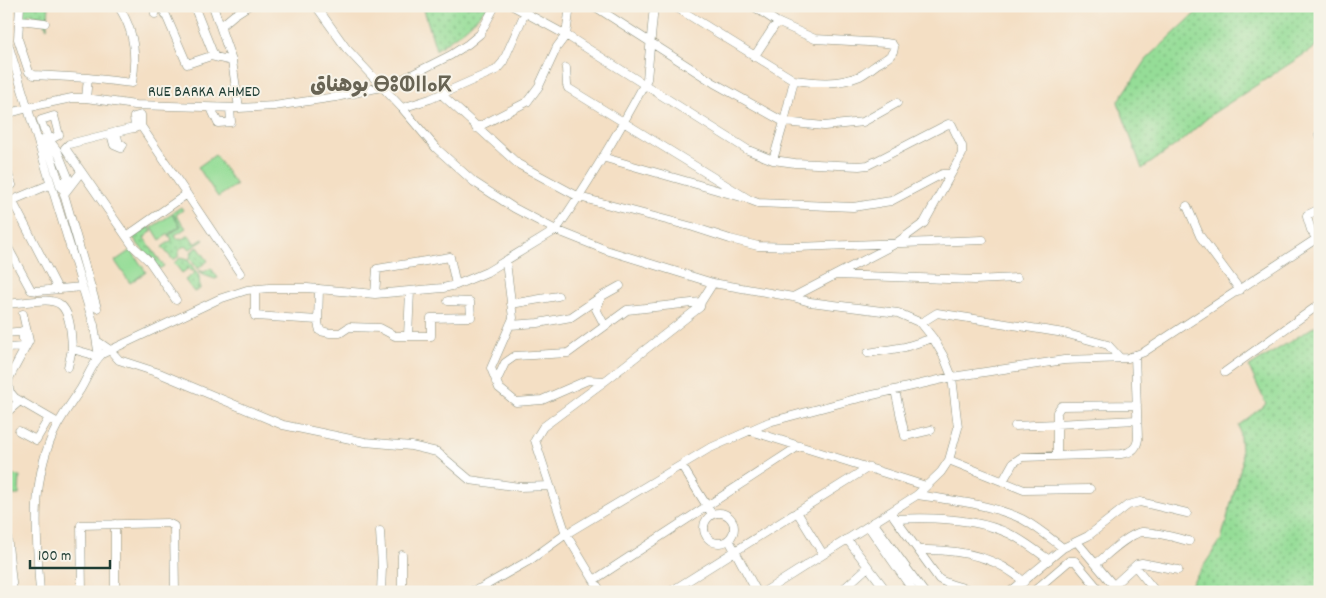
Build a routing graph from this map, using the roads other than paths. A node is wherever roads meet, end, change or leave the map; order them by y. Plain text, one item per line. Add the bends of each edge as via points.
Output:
1 (20, 6) edge
2 (118, 6) edge
3 (162, 6) edge
4 (194, 6) edge
5 (213, 6) edge
6 (316, 6) edge
7 (495, 6) edge
8 (513, 6) edge
9 (570, 6) edge
10 (594, 6) edge
11 (654, 6) edge
12 (674, 6) edge
13 (754, 6) edge
14 (245, 7) edge
15 (527, 10) edge
16 (19, 20) junction
17 (777, 22) junction
18 (44, 23) dead end
19 (221, 26) junction
20 (566, 36) junction
21 (6, 37) edge
22 (651, 41) junction
23 (214, 56) junction
24 (754, 56) junction
25 (232, 60) junction
26 (566, 68) dead end
27 (88, 78) junction
28 (794, 80) junction
29 (644, 85) junction
30 (381, 86) junction
31 (441, 94) junction
32 (86, 98) junction
33 (897, 103) dead end
34 (28, 107) junction
35 (211, 108) junction
36 (234, 108) junction
37 (402, 108) junction
38 (6, 114) edge
39 (624, 121) junction
40 (784, 122) junction
41 (476, 128) junction
42 (44, 140) junction
43 (53, 151) junction
44 (602, 156) junction
45 (773, 160) junction
46 (6, 169) edge
47 (81, 172) junction
48 (950, 174) junction
49 (51, 184) junction
50 (6, 189) edge
51 (187, 194) junction
52 (54, 196) junction
53 (579, 197) junction
54 (750, 200) junction
55 (6, 203) edge
56 (15, 206) dead end
57 (1187, 206) dead end
58 (1320, 208) edge
59 (556, 230) junction
60 (126, 236) junction
61 (983, 240) dead end
62 (1318, 242) edge
63 (6, 244) edge
64 (895, 244) junction
65 (506, 262) junction
66 (240, 272) dead end
67 (834, 275) junction
68 (1017, 278) dead end
69 (713, 283) junction
70 (456, 285) junction
71 (620, 286) dead end
72 (82, 287) junction
73 (58, 289) junction
74 (255, 289) junction
75 (319, 290) junction
76 (1240, 290) junction
77 (410, 291) junction
78 (375, 294) junction
79 (558, 296) dead end
80 (602, 296) junction
81 (793, 297) junction
82 (176, 300) dead end
83 (448, 301) dead end
84 (701, 302) junction
85 (6, 304) edge
86 (511, 304) junction
87 (1320, 304) edge
88 (98, 308) dead end
89 (23, 314) dead end
90 (318, 320) junction
91 (921, 323) junction
92 (510, 325) junction
93 (605, 326) junction
94 (25, 331) junction
95 (6, 333) edge
96 (408, 336) junction
97 (933, 338) junction
98 (97, 341) junction
99 (24, 347) junction
100 (6, 348) edge
101 (72, 349) junction
102 (110, 350) junction
103 (868, 353) dead end
104 (1135, 355) junction
105 (99, 357) junction
106 (1120, 358) junction
107 (68, 366) dead end
108 (1225, 372) dead end
109 (952, 377) junction
110 (605, 381) junction
111 (496, 382) junction
112 (895, 390) junction
113 (20, 401) junction
114 (1137, 405) junction
115 (6, 413) edge
116 (49, 418) junction
117 (1137, 420) junction
118 (58, 423) junction
119 (1057, 424) junction
120 (1015, 426) dead end
121 (748, 430) junction
122 (930, 430) dead end
123 (20, 431) dead end
124 (799, 446) junction
125 (1057, 455) junction
126 (949, 460) junction
127 (682, 466) junction
128 (869, 467) junction
129 (1003, 481) junction
130 (550, 486) junction
131 (926, 486) junction
132 (1090, 489) dead end
133 (917, 494) junction
134 (708, 507) junction
135 (891, 511) junction
136 (797, 512) junction
137 (1187, 513) dead end
138 (712, 514) junction
139 (896, 519) junction
140 (114, 524) junction
141 (870, 524) junction
142 (6, 526) edge
143 (380, 531) dead end
144 (566, 534) junction
145 (846, 539) junction
146 (729, 540) junction
147 (1189, 541) dead end
148 (1077, 542) junction
149 (1063, 548) junction
150 (920, 550) junction
151 (735, 551) junction
152 (823, 554) junction
153 (402, 555) dead end
154 (1049, 560) junction
155 (1096, 564) junction
156 (1135, 566) junction
157 (868, 567) junction
158 (1178, 570) dead end
159 (594, 580) junction
160 (1024, 582) junction
161 (1114, 585) junction
162 (884, 588) edge
163 (13, 592) edge
164 (40, 592) edge
165 (82, 592) edge
166 (115, 592) edge
167 (175, 592) edge
168 (380, 592) edge
169 (402, 592) edge
170 (470, 592) edge
171 (601, 592) edge
172 (670, 592) edge
173 (757, 592) edge
174 (764, 592) edge
175 (840, 592) edge
176 (874, 592) edge
177 (914, 592) edge
178 (924, 592) edge
179 (974, 592) edge
180 (1010, 592) edge
181 (1033, 592) edge
182 (1101, 592) edge
183 (1119, 592) edge
184 (1156, 592) edge

1 - 16 street
2 - 27 street via 130,28 134,46 131,88 118,87 118,82
3 - 23 street via 187,64
4 - 23 street
5 - 19 street
6 - 30 street via 346,48
7 - 30 street, RUE BARKA AHMED via 480,34 468,44 403,79
8 - 15 street
9 - 20 street
10 - 22 street
11 - 22 street
12 - 24 street
13 - 17 street
14 - 19 street
15 - 20 street
15 - 31 street via 503,62 496,70
16 - 18 street via 29,21 29,16 43,17
16 - 27 street via 18,39 29,72
17 - 24 street
17 - 28 street via 814,39 886,43 894,47 890,57 860,76 820,84
19 - 25 street
20 - 29 street
20 - 41 street via 527,102
21 - 34 street
22 - 29 street
22 - 40 street via 714,83
23 - 25 street
24 - 28 street
25 - 36 street
26 - 39 street via 568,88
27 - 32 street
28 - 40 street
29 - 39 street
29 - 45 street via 748,150
30 - 36 street, RUE BARKA AHMED via 336,97
30 - 37 street
31 - 37 street
31 - 41 street
32 - 34 street, RUE BARKA AHMED
32 - 35 street, RUE BARKA AHMED via 135,105
33 - 40 street via 863,122 824,126
34 - 38 street, RUE BARKA AHMED
34 - 42 street
35 - 36 street, RUE BARKA AHMED
35 - 36 street via 218,123 231,122
37 - 59 street via 436,148 474,182
39 - 44 street
39 - 54 street
40 - 45 street
41 - 53 street via 518,164
42 - 43 street
42 - 43 street
43 - 47 street
43 - 49 street
43 - 51 street via 68,144 138,127
43 - 52 street via 68,177
44 - 53 street
44 - 54 street
45 - 48 street via 848,166 868,164 948,124 952,125 962,146 962,154
46 - 50 street via 12,185
47 - 60 street
47 - 88 street via 64,194
48 - 54 street via 942,174 891,201 853,207
48 - 64 street via 924,223
49 - 52 street
49 - 55 street
51 - 60 street
51 - 66 street
52 - 72 street
53 - 59 street
53 - 64 street via 758,246
56 - 73 street
57 - 76 street via 1200,236
58 - 62 street via 1307,215
59 - 65 street
59 - 69 street via 606,250
60 - 82 street via 149,261
61 - 64 street
62 - 76 street
63 - 73 street via 31,290
64 - 67 street
65 - 70 street
65 - 86 street
67 - 68 street via 974,280
67 - 81 street
69 - 81 street
69 - 84 street
70 - 77 street
70 - 78 street via 450,257 376,269
71 - 80 street
72 - 73 street
72 - 98 street
74 - 75 street
74 - 90 street via 255,316
74 - 102 street via 219,299
75 - 78 street
75 - 90 street
76 - 104 street
77 - 78 street
77 - 96 street
79 - 86 street
80 - 92 street via 571,317
80 - 93 street via 596,309
81 - 91 street via 898,313
83 - 96 street via 470,302 471,317 431,318 431,336
84 - 93 street via 627,310
84 - 110 street via 700,307
85 - 101 street via 50,300 60,303 66,310
86 - 92 street via 513,318
87 - 108 street
89 - 94 street
90 - 96 street via 320,331 330,334 340,333 349,327 380,328 395,336
91 - 97 street
91 - 106 street via 937,314 1064,333 1108,345
92 - 111 street via 491,368
93 - 111 street via 568,353 515,356 504,363
94 - 95 street
94 - 99 street via 29,341
97 - 103 street
97 - 109 street
98 - 102 street
98 - 105 street
99 - 100 street
99 - 113 street via 8,382 11,394
101 - 105 street
101 - 107 street
102 - 105 street
102 - 130 street via 119,360 160,373 283,425 365,442 437,452 470,480 519,487
104 - 106 street
104 - 114 street
105 - 118 street
106 - 109 street via 1064,360
109 - 112 street
109 - 126 street via 958,428
110 - 111 street via 588,380 542,400 516,402
110 - 130 street via 543,427 535,440
112 - 121 street
112 - 122 street via 905,436
113 - 115 street
113 - 116 street
114 - 117 street
114 - 119 street via 1064,406 1058,409
116 - 118 street
116 - 123 street via 36,440
117 - 119 street
117 - 125 street via 1137,442 1128,453
118 - 164 street via 39,478 35,529
119 - 120 street
119 - 125 street
121 - 124 street
121 - 127 street
124 - 128 street
124 - 134 street
125 - 129 street via 1018,459
126 - 129 street
126 - 131 street
127 - 134 street
127 - 144 street
128 - 131 street
128 - 136 street
129 - 132 street via 1028,490
130 - 144 street
131 - 133 street
133 - 135 street
133 - 149 street via 1003,512 1035,527
134 - 138 street
134 - 159 street
135 - 139 street
135 - 141 street
136 - 151 street
136 - 152 street
137 - 148 street via 1134,503
138 - 146 street via 722,513 733,522 734,531
138 - 146 street via 705,522 707,536 720,543
139 - 150 street
139 - 154 street via 948,519 994,527 1021,540
140 - 165 street via 81,525
140 - 166 street
140 - 167 street via 168,522 174,526
141 - 145 street
141 - 177 street
141 - 178 street
142 - 163 street
143 - 168 street
144 - 159 street
144 - 170 street via 530,560
145 - 152 street
145 - 157 street
146 - 151 street
147 - 155 street via 1140,532
148 - 149 street
148 - 155 street
149 - 154 street
150 - 160 street via 981,557 1009,569
150 - 179 street via 942,581
151 - 172 street
151 - 173 street
152 - 174 street
153 - 169 street
154 - 160 street
155 - 161 street
156 - 158 street via 1144,562
156 - 161 street
156 - 184 street
157 - 162 street
157 - 175 street
159 - 171 street
160 - 180 street
161 - 183 street
162 - 176 street
181 - 182 street via 1073,560

